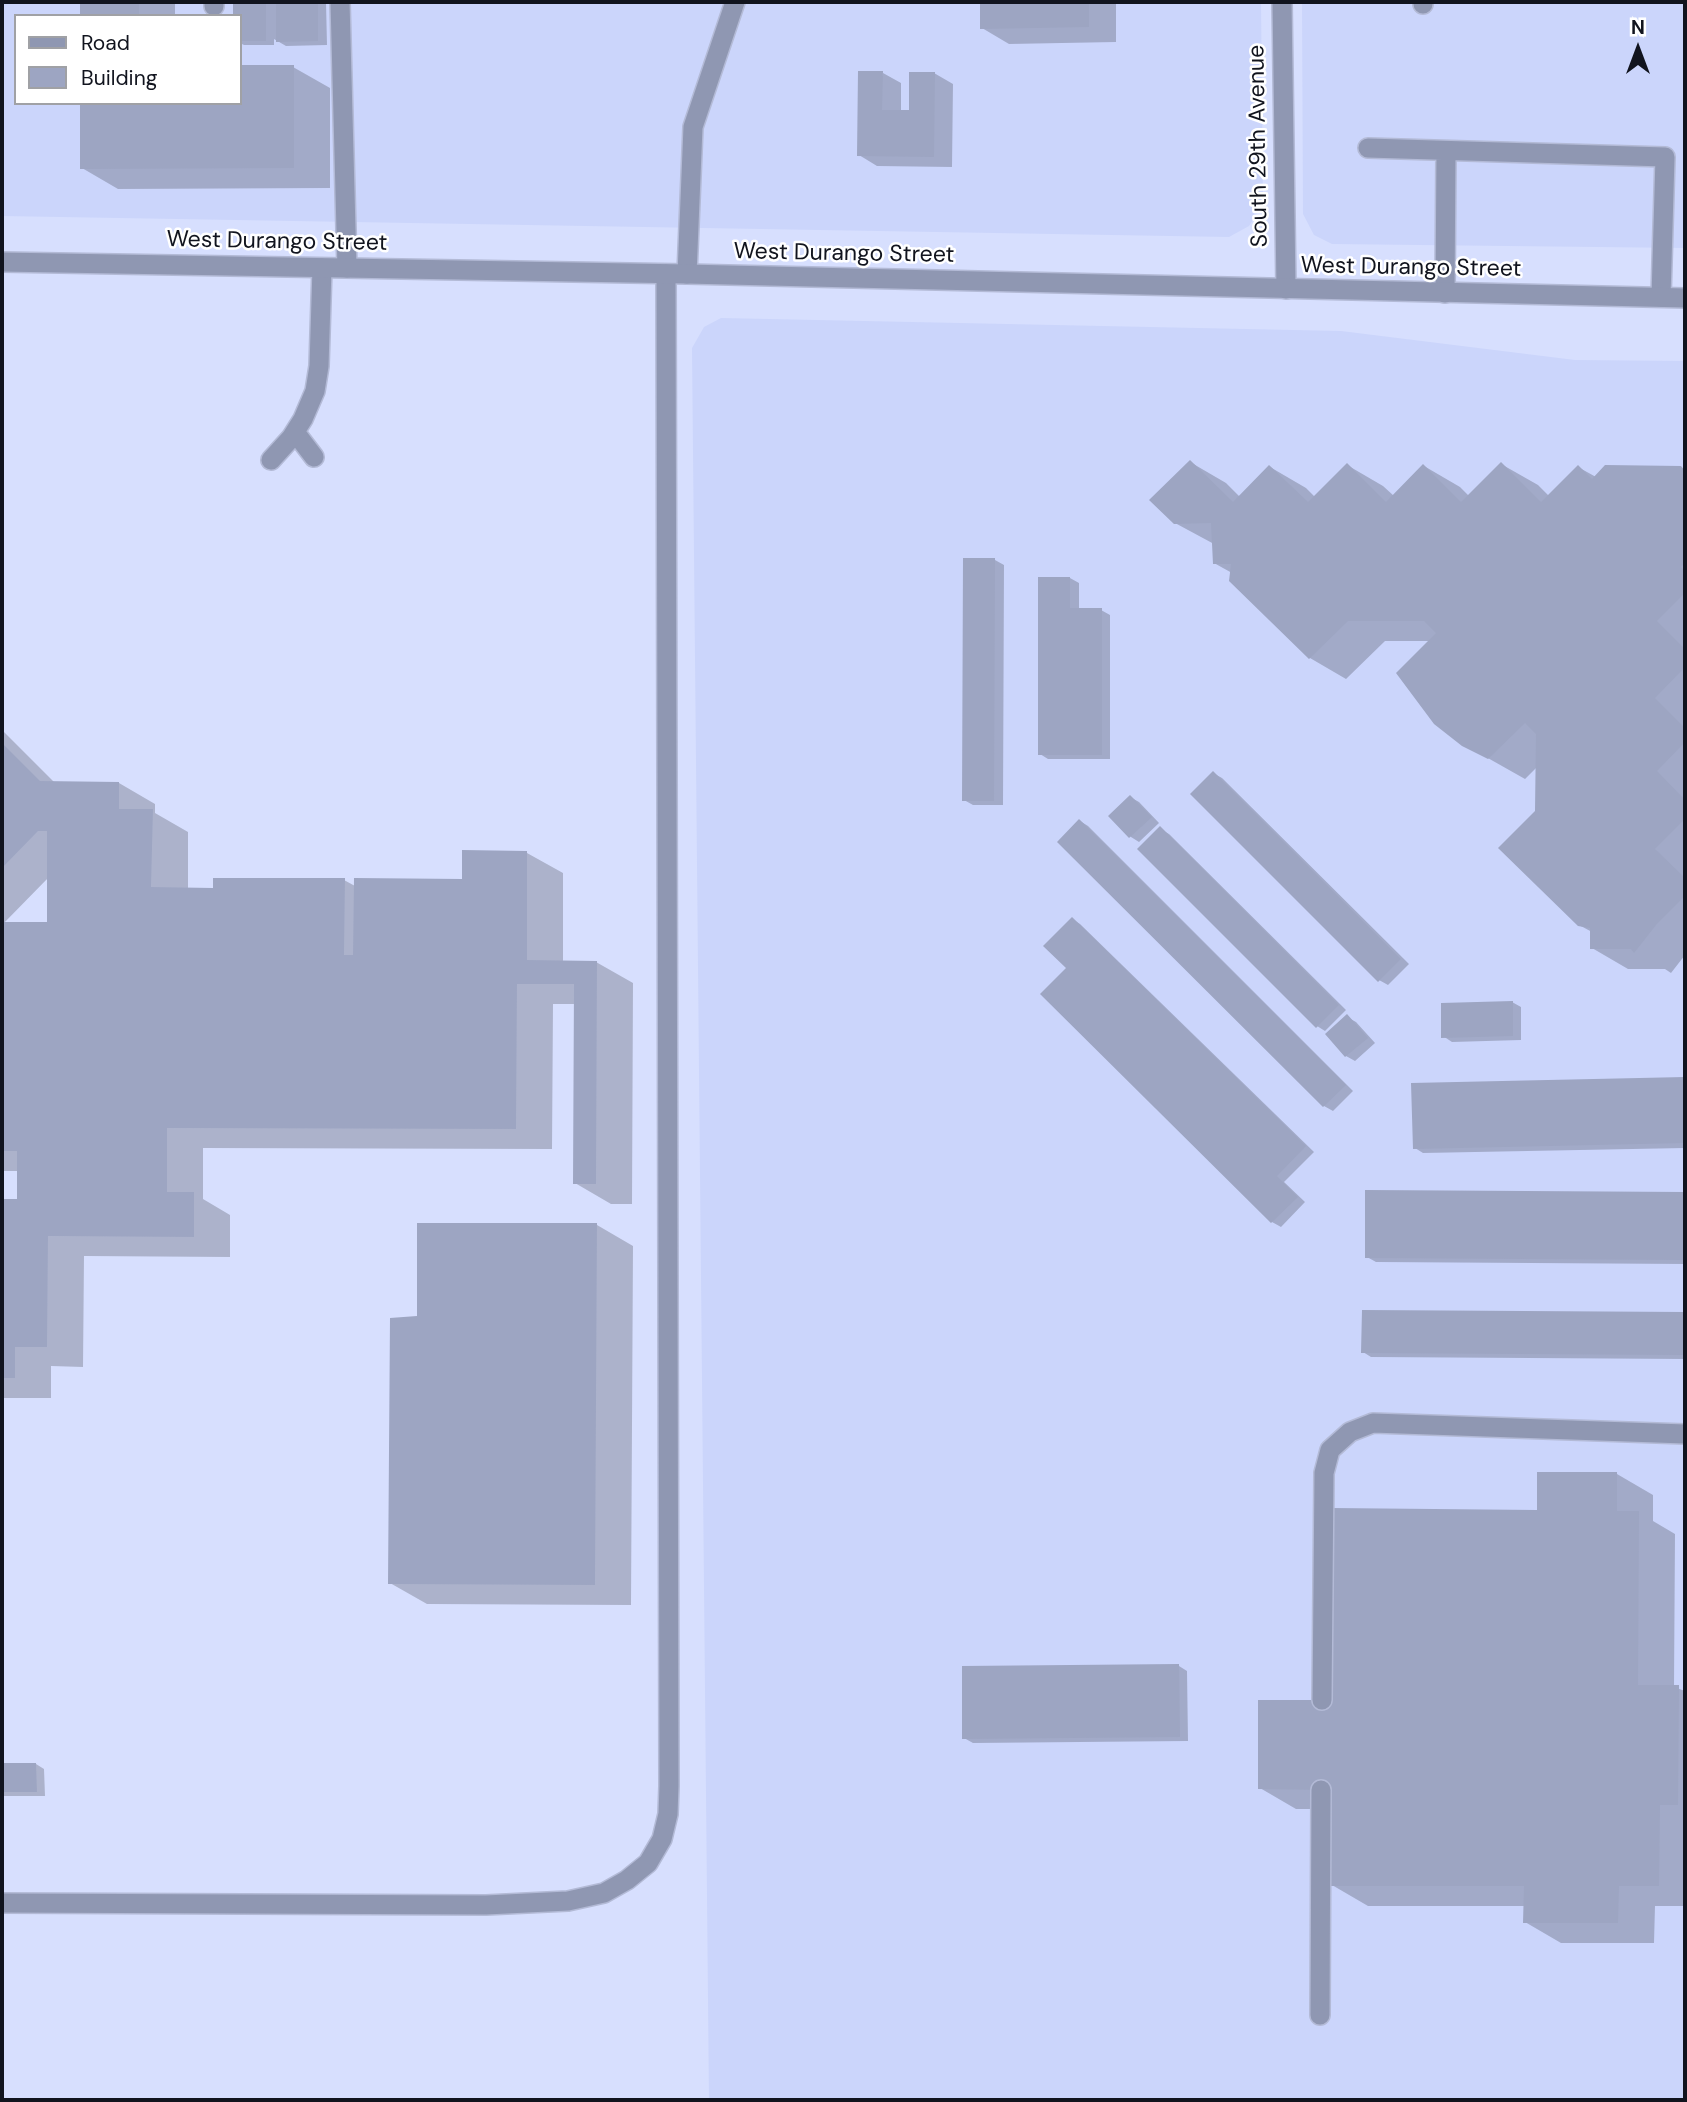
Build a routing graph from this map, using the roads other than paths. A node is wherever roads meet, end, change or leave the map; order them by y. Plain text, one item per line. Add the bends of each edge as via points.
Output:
1 (340, 2) edge
2 (735, 2) edge
3 (1282, 2) edge
4 (1368, 148) dead end
5 (1446, 151) junction
6 (2, 262) edge
7 (322, 268) junction
8 (347, 268) junction
9 (666, 274) junction
10 (687, 274) junction
11 (1286, 289) junction
12 (1445, 293) junction
13 (1661, 297) junction
14 (1685, 298) edge
15 (295, 432) junction
16 (314, 457) dead end
17 (271, 460) dead end
18 (1685, 1434) edge
19 (1322, 1700) dead end
20 (1321, 1790) dead end
21 (2, 1903) edge
22 (1320, 2015) dead end

1 - 8 street
2 - 10 street via 693,127
3 - 11 street, South 29th Avenue
4 - 5 street
5 - 12 street
5 - 13 street via 1665,157
6 - 7 street, West Durango Street
7 - 8 street, West Durango Street
7 - 15 street via 315,391
8 - 9 street, West Durango Street
9 - 10 street, West Durango Street
9 - 21 street via 668,1814 663,1839 648,1863 627,1880 604,1893 568,1901 485,1905
10 - 11 street, West Durango Street
11 - 12 street, West Durango Street
12 - 13 street, West Durango Street
13 - 14 street, West Durango Street
15 - 16 street
15 - 17 street
18 - 19 street via 1373,1423 1350,1432 1330,1450 1324,1474
20 - 22 street

